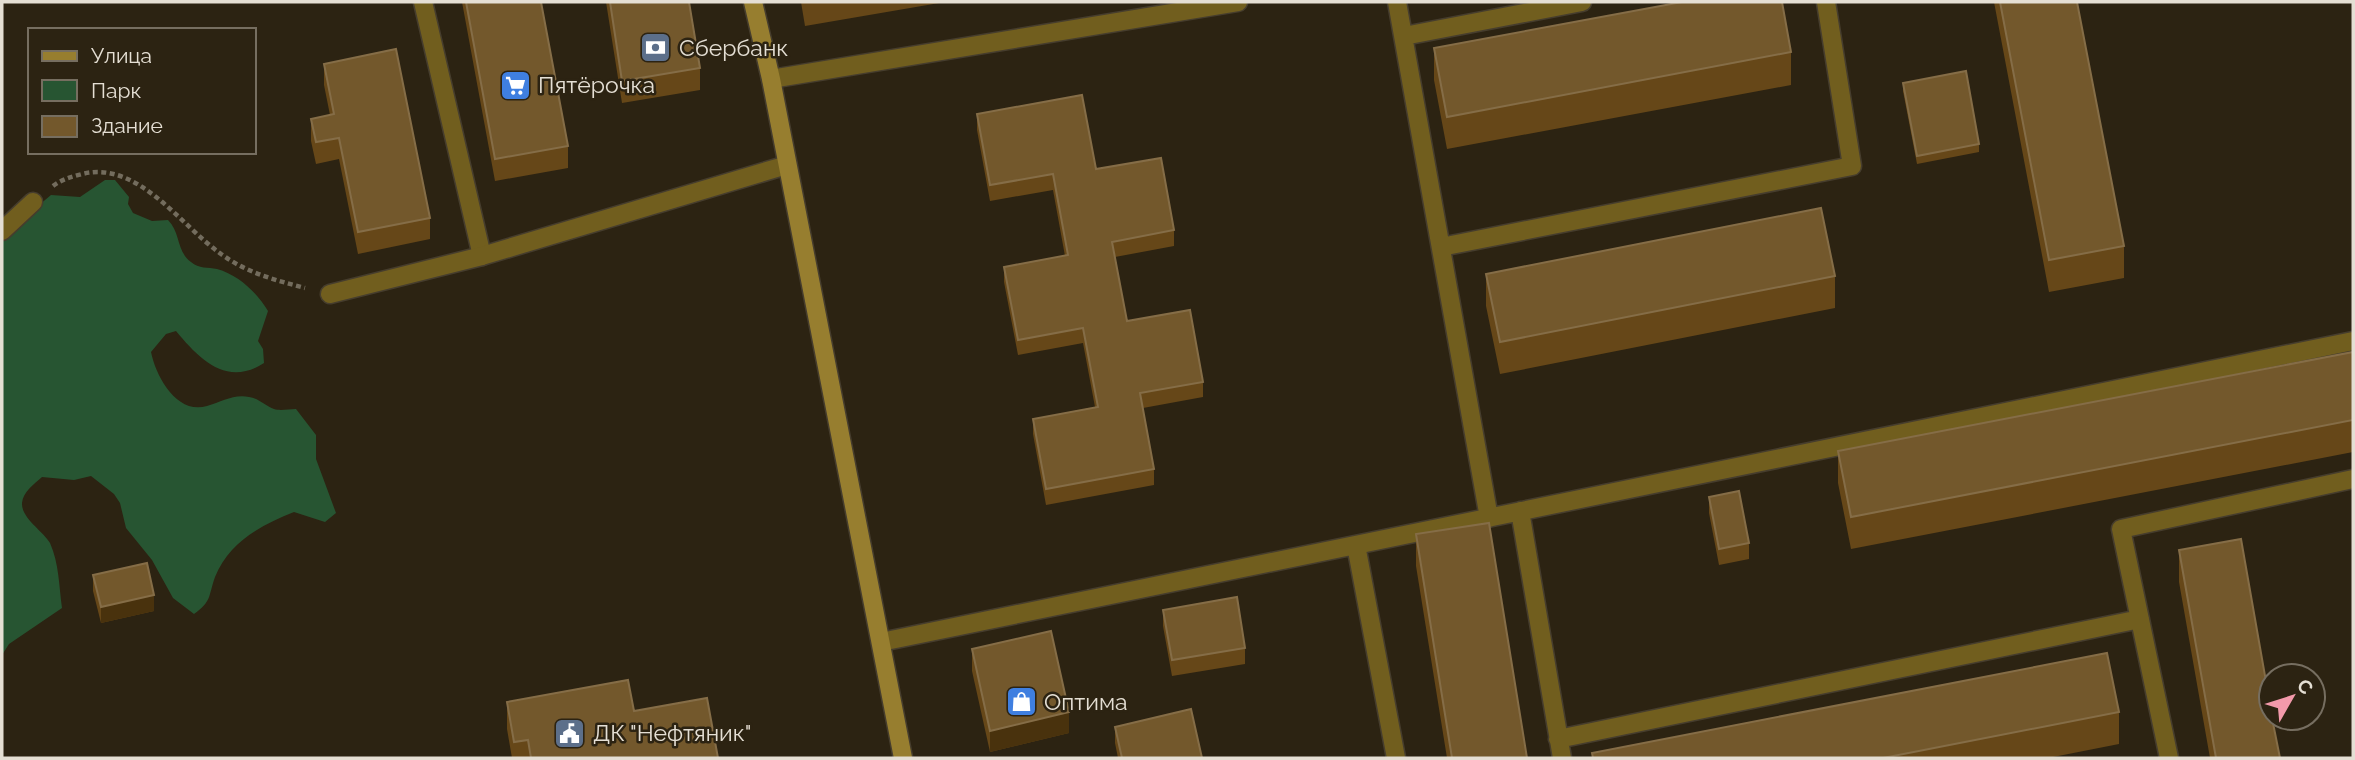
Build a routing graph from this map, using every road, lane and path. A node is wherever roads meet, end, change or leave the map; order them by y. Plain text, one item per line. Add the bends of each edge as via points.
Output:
1 (423, 2) edge
2 (752, 2) edge
3 (1238, 2) edge
4 (1397, 2) edge
5 (1582, 2) edge
6 (1826, 2) edge
7 (1404, 36) junction
8 (771, 79) junction
9 (788, 165) junction
10 (33, 202) joint
11 (2, 231) edge
12 (1441, 247) junction
13 (482, 256) junction
14 (330, 294) joint
15 (2353, 341) edge
16 (2353, 479) edge
17 (1520, 511) junction
18 (1489, 518) junction
19 (1356, 545) junction
20 (2140, 619) junction
21 (881, 642) junction
22 (1558, 740) junction
23 (903, 758) edge
24 (1396, 758) edge
25 (1562, 758) edge
26 (2169, 758) edge

1 - 13 street
2 - 8 street
3 - 8 street
4 - 7 street
5 - 7 street
6 - 12 street via 1852,166
7 - 12 street
8 - 9 street
9 - 13 street
9 - 21 street
10 - 11 street
10 - 14 path via 61,180 101,169 133,181 221,255 257,275
12 - 18 street
13 - 14 street
15 - 17 street
16 - 20 street via 2121,529
17 - 18 street
17 - 22 street
18 - 19 street
19 - 21 street
19 - 24 street
20 - 22 street
20 - 26 street
21 - 23 street
22 - 25 street

